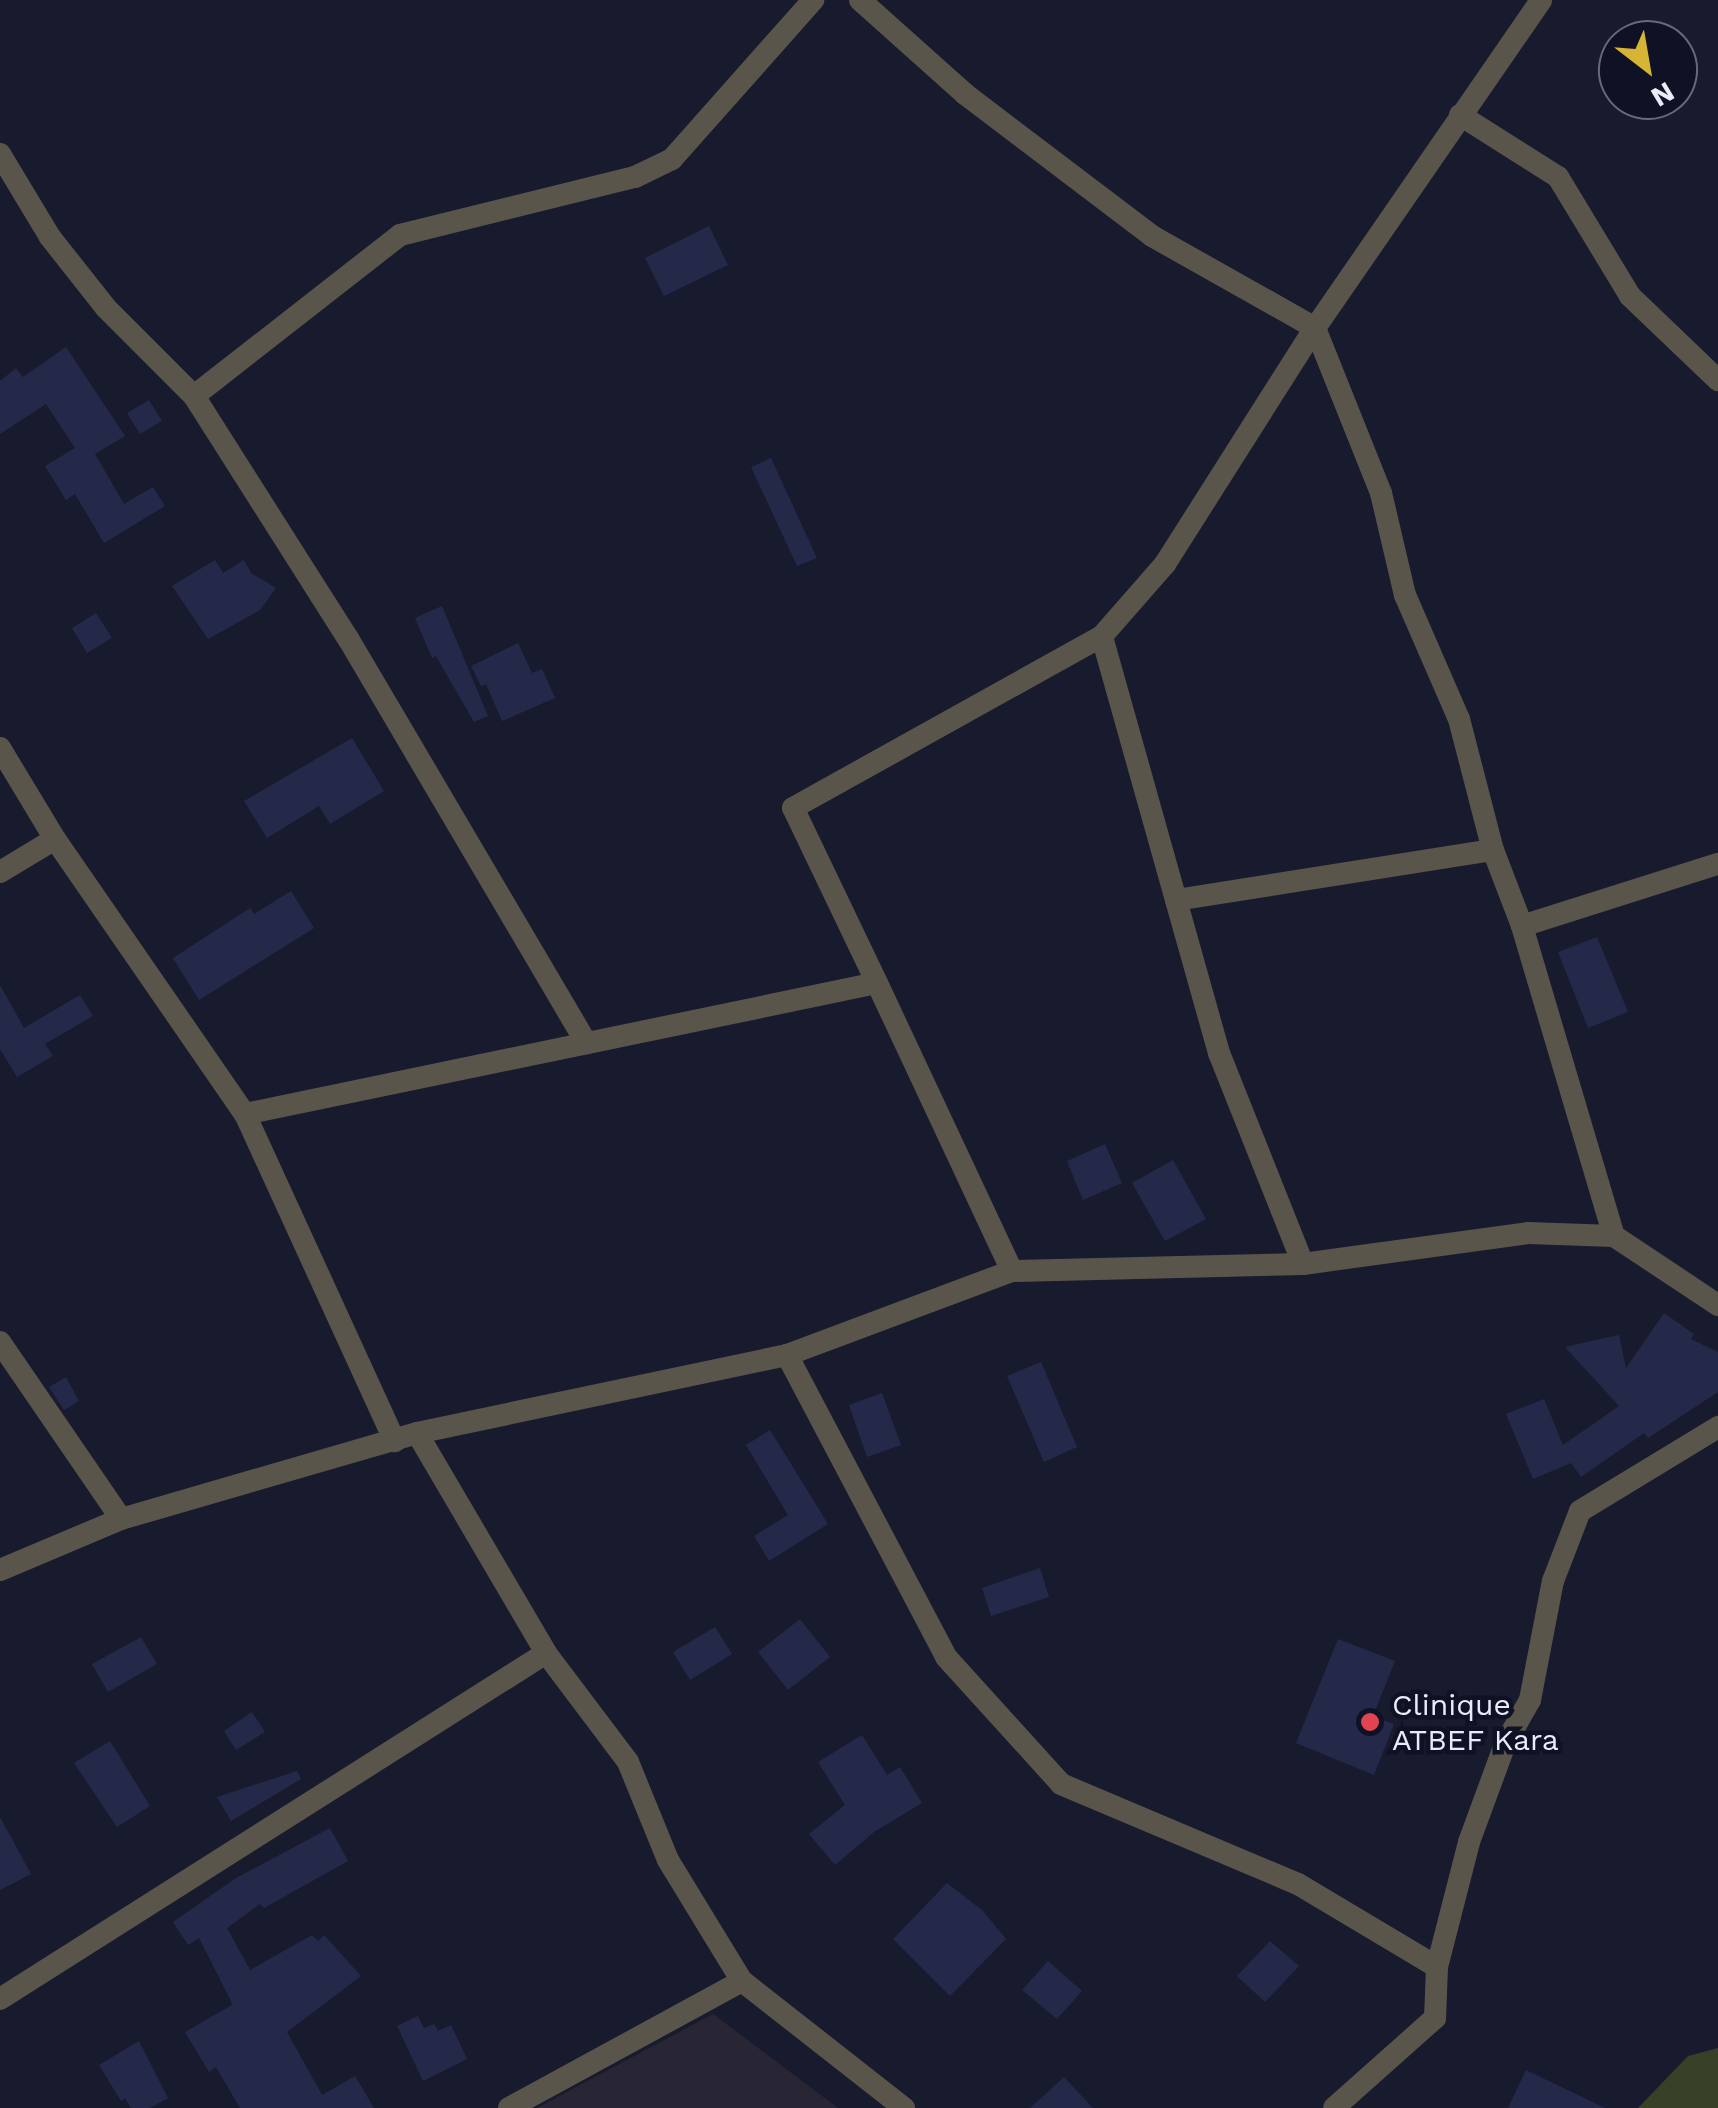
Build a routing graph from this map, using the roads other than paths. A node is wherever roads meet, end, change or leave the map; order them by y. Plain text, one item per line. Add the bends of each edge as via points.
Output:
1 (812, 0) edge
2 (860, 0) edge
3 (1541, 0) edge
4 (1460, 115) junction
5 (0, 154) edge
6 (1315, 328) junction
7 (1718, 380) edge
8 (194, 396) junction
9 (1102, 636) junction
10 (0, 748) edge
11 (55, 839) junction
12 (1493, 850) junction
13 (1718, 864) edge
14 (0, 872) edge
15 (1176, 900) junction
16 (1522, 926) junction
17 (877, 983) junction
18 (586, 1043) junction
19 (245, 1114) junction
20 (1614, 1236) junction
21 (1302, 1264) junction
22 (1012, 1271) junction
23 (1718, 1305) edge
24 (0, 1342) edge
25 (787, 1355) junction
26 (1718, 1428) edge
27 (406, 1437) junction
28 (121, 1519) junction
29 (0, 1570) edge
30 (546, 1653) junction
31 (1437, 1967) junction
32 (742, 1981) junction
33 (0, 1999) edge
34 (509, 2108) edge
35 (904, 2108) edge
36 (1334, 2108) edge

1 - 8 street via 672,159 635,178 400,235
2 - 6 street via 964,94 1152,236
3 - 4 street
4 - 6 street
4 - 7 street via 1558,177 1630,296
5 - 8 street via 50,238
6 - 9 street via 1165,564
6 - 12 street via 1382,493 1405,595 1460,719
8 - 18 street via 349,640
9 - 15 street
9 - 17 street via 793,808
10 - 11 street
11 - 14 street
11 - 19 street
12 - 15 street
12 - 16 street
13 - 16 street
15 - 21 street via 1219,1053
16 - 20 street
17 - 18 street
17 - 22 street
18 - 19 street
19 - 27 street
20 - 21 street via 1528,1233
20 - 23 street
21 - 22 street
22 - 25 street
24 - 28 street
25 - 27 street
25 - 31 street via 946,1657 1061,1784 1298,1884
26 - 31 street via 1580,1511 1549,1598 1530,1700 1505,1744 1468,1842
27 - 28 street
27 - 30 street
28 - 29 street
30 - 32 street via 628,1762 668,1860
30 - 33 street
31 - 36 street via 1435,2018
32 - 34 street
32 - 35 street

